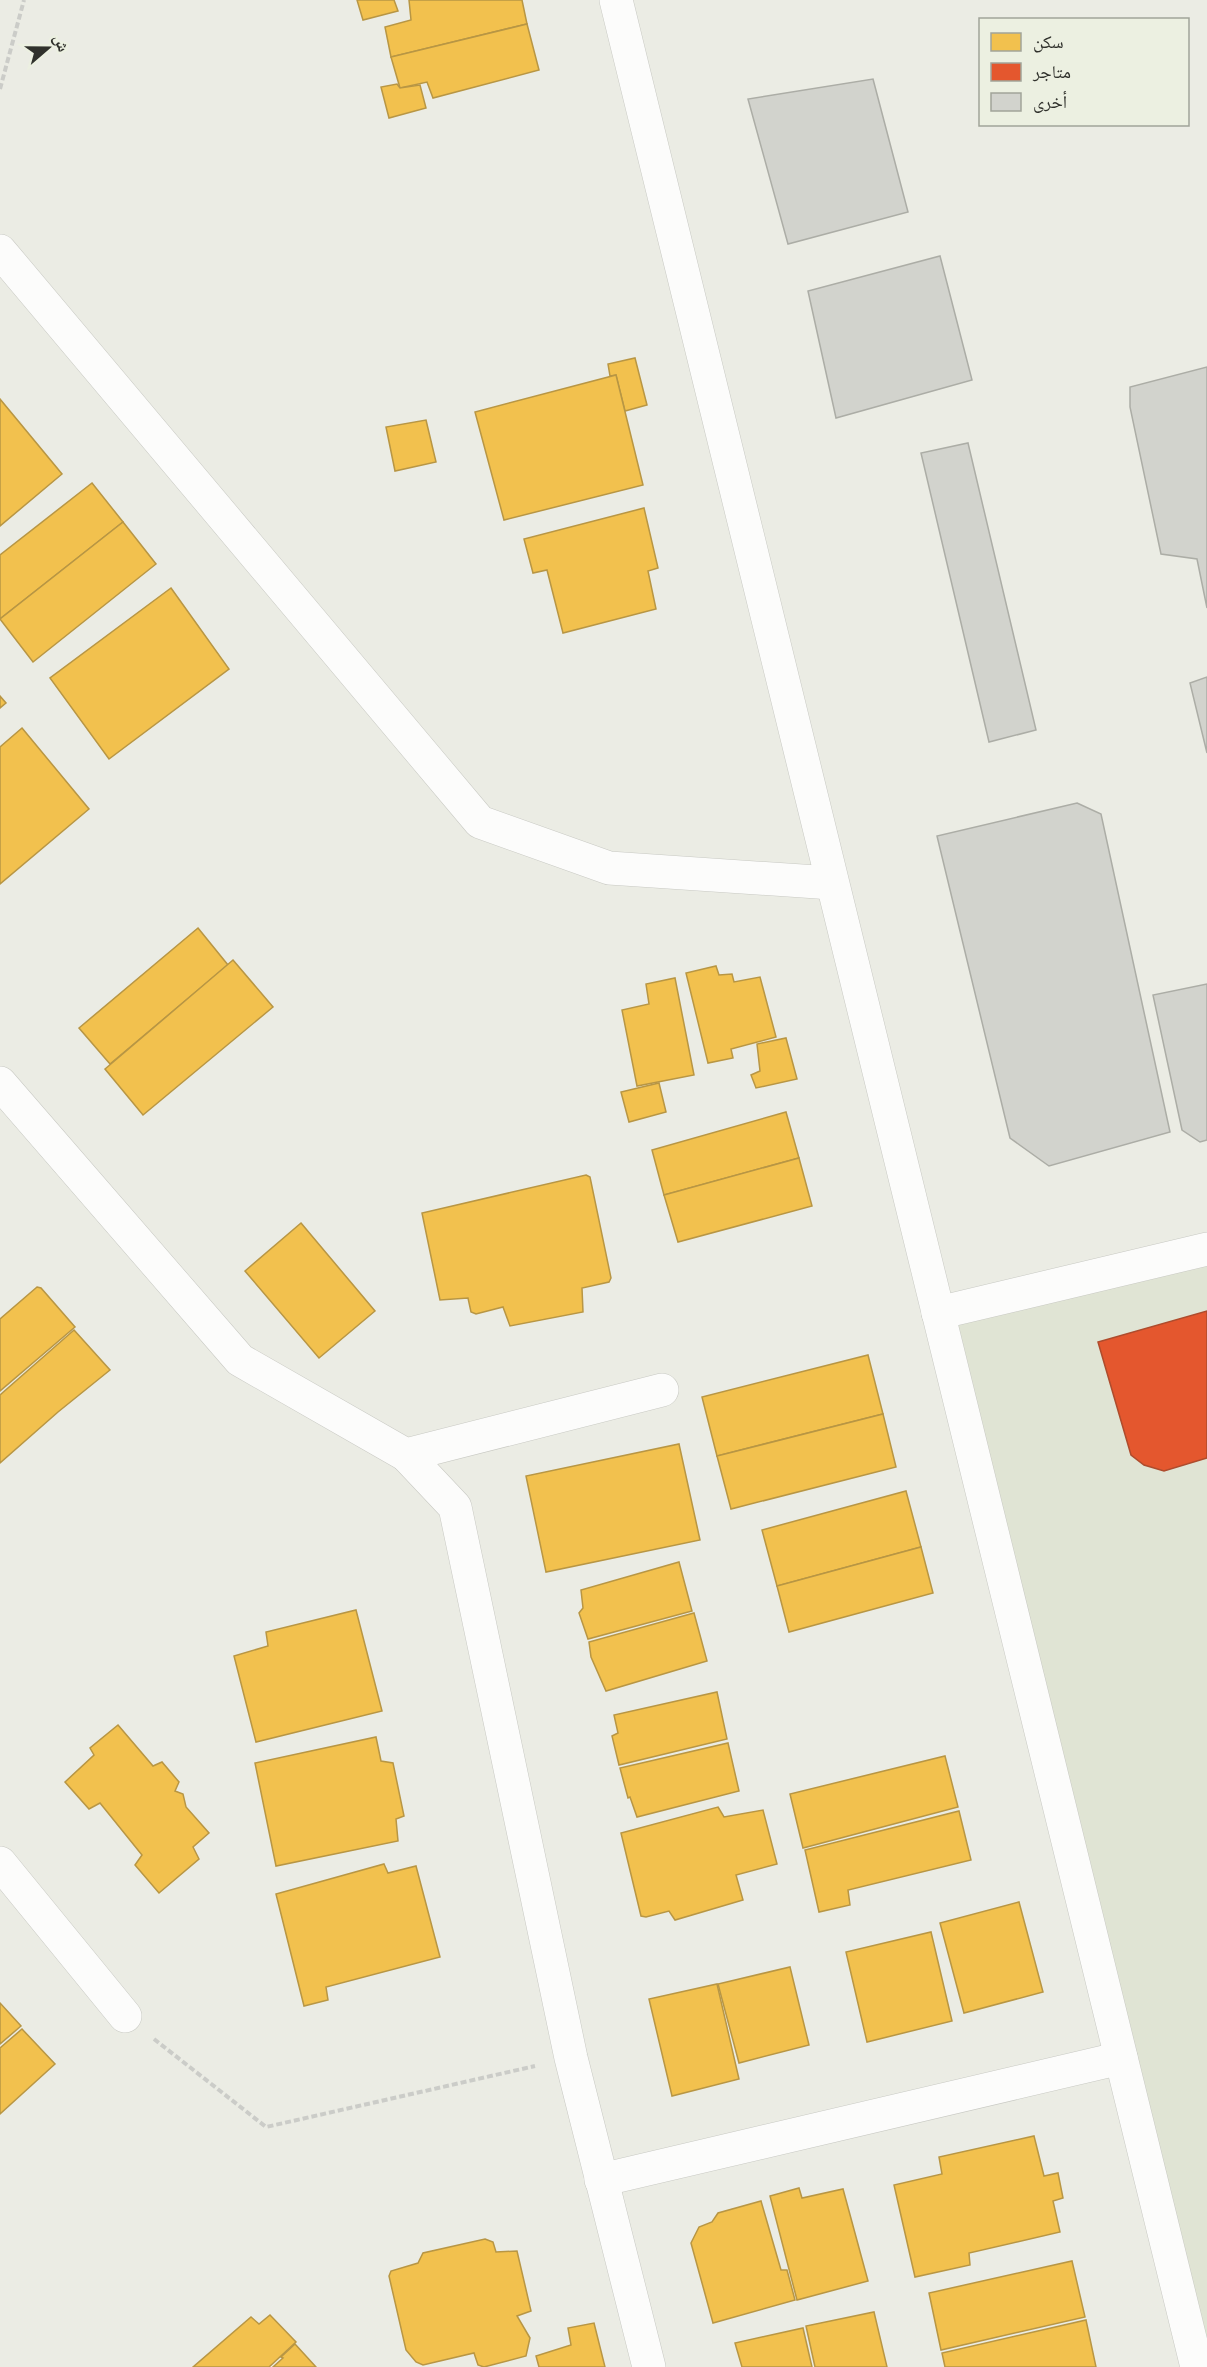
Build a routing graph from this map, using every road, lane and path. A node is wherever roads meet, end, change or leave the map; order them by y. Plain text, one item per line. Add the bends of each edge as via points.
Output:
1 (24, 0) edge
2 (616, 0) edge
3 (0, 89) edge
4 (0, 251) edge
5 (832, 883) junction
6 (0, 1083) edge
7 (1207, 1249) edge
8 (938, 1313) junction
9 (662, 1390) dead end
10 (406, 1455) junction
11 (0, 1863) edge
12 (125, 2016) joint
13 (571, 2058) junction
14 (1121, 2058) junction
15 (601, 2180) junction
16 (649, 2367) edge
17 (1197, 2367) edge

1 - 3 path
2 - 5 street
4 - 5 street via 480,822 609,868
5 - 8 street
6 - 10 street via 240,1360
7 - 8 street
8 - 14 street
9 - 10 street
10 - 13 street via 455,1508
11 - 12 street
12 - 13 path via 266,2127
13 - 15 street
14 - 15 street
14 - 17 street
15 - 16 street

